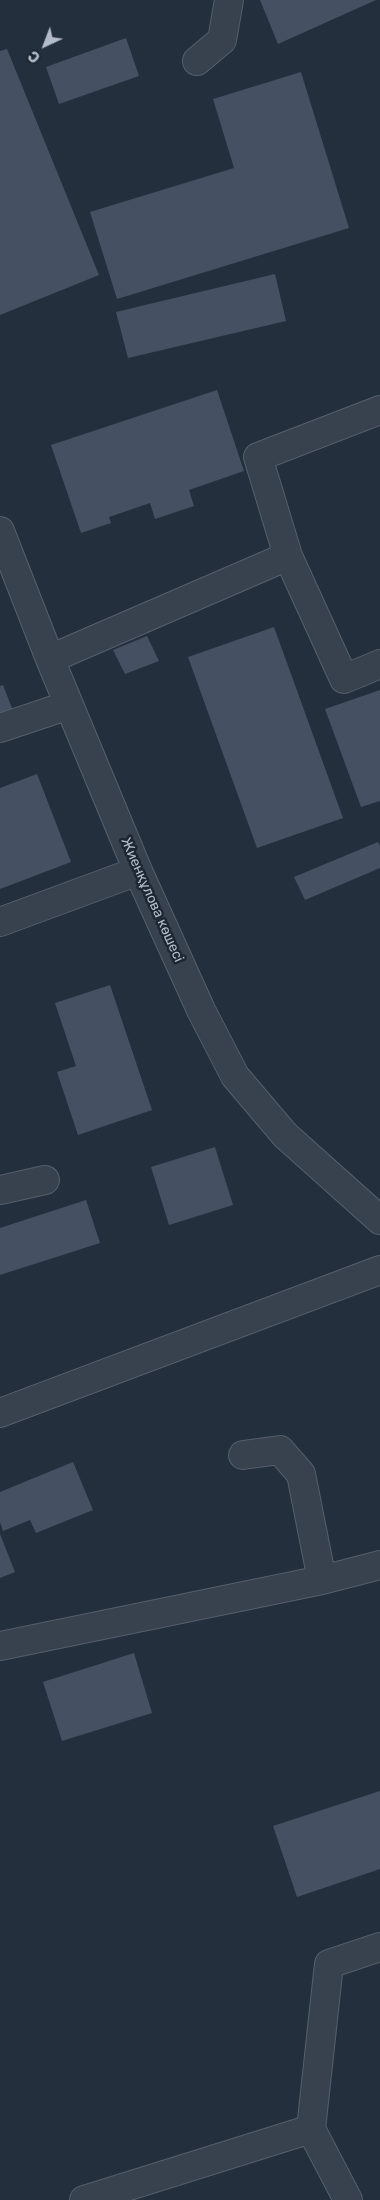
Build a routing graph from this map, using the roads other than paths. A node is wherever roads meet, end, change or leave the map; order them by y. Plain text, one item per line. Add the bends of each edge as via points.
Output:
1 (229, 0) edge
2 (198, 62) dead end
3 (380, 410) edge
4 (0, 531) edge
5 (288, 556) junction
6 (50, 659) junction
7 (380, 664) edge
8 (69, 704) junction
9 (0, 728) edge
10 (138, 871) junction
11 (0, 922) edge
12 (44, 1180) dead end
13 (0, 1190) edge
14 (380, 1220) edge
15 (380, 1270) edge
16 (0, 1414) edge
17 (243, 1455) dead end
18 (380, 1565) edge
19 (322, 1580) junction
20 (0, 1646) edge
21 (380, 1947) edge
22 (311, 2129) junction
23 (84, 2200) edge
24 (348, 2200) edge

1 - 2 street via 222,40
3 - 5 street via 258,457
4 - 6 street, Жиенқұлова көшесі
5 - 6 street
5 - 7 street via 344,680
6 - 8 street, Жиенқұлова көшесі
8 - 9 street
8 - 10 street, Жиенқұлова көшесі
10 - 11 street
10 - 14 street, Жиенқұлова көшесі via 200,1010 235,1076 285,1135
12 - 13 street
15 - 16 street
17 - 19 street via 280,1450 301,1474
18 - 19 street
19 - 20 street
21 - 22 street via 329,1964
22 - 23 street
22 - 24 street

